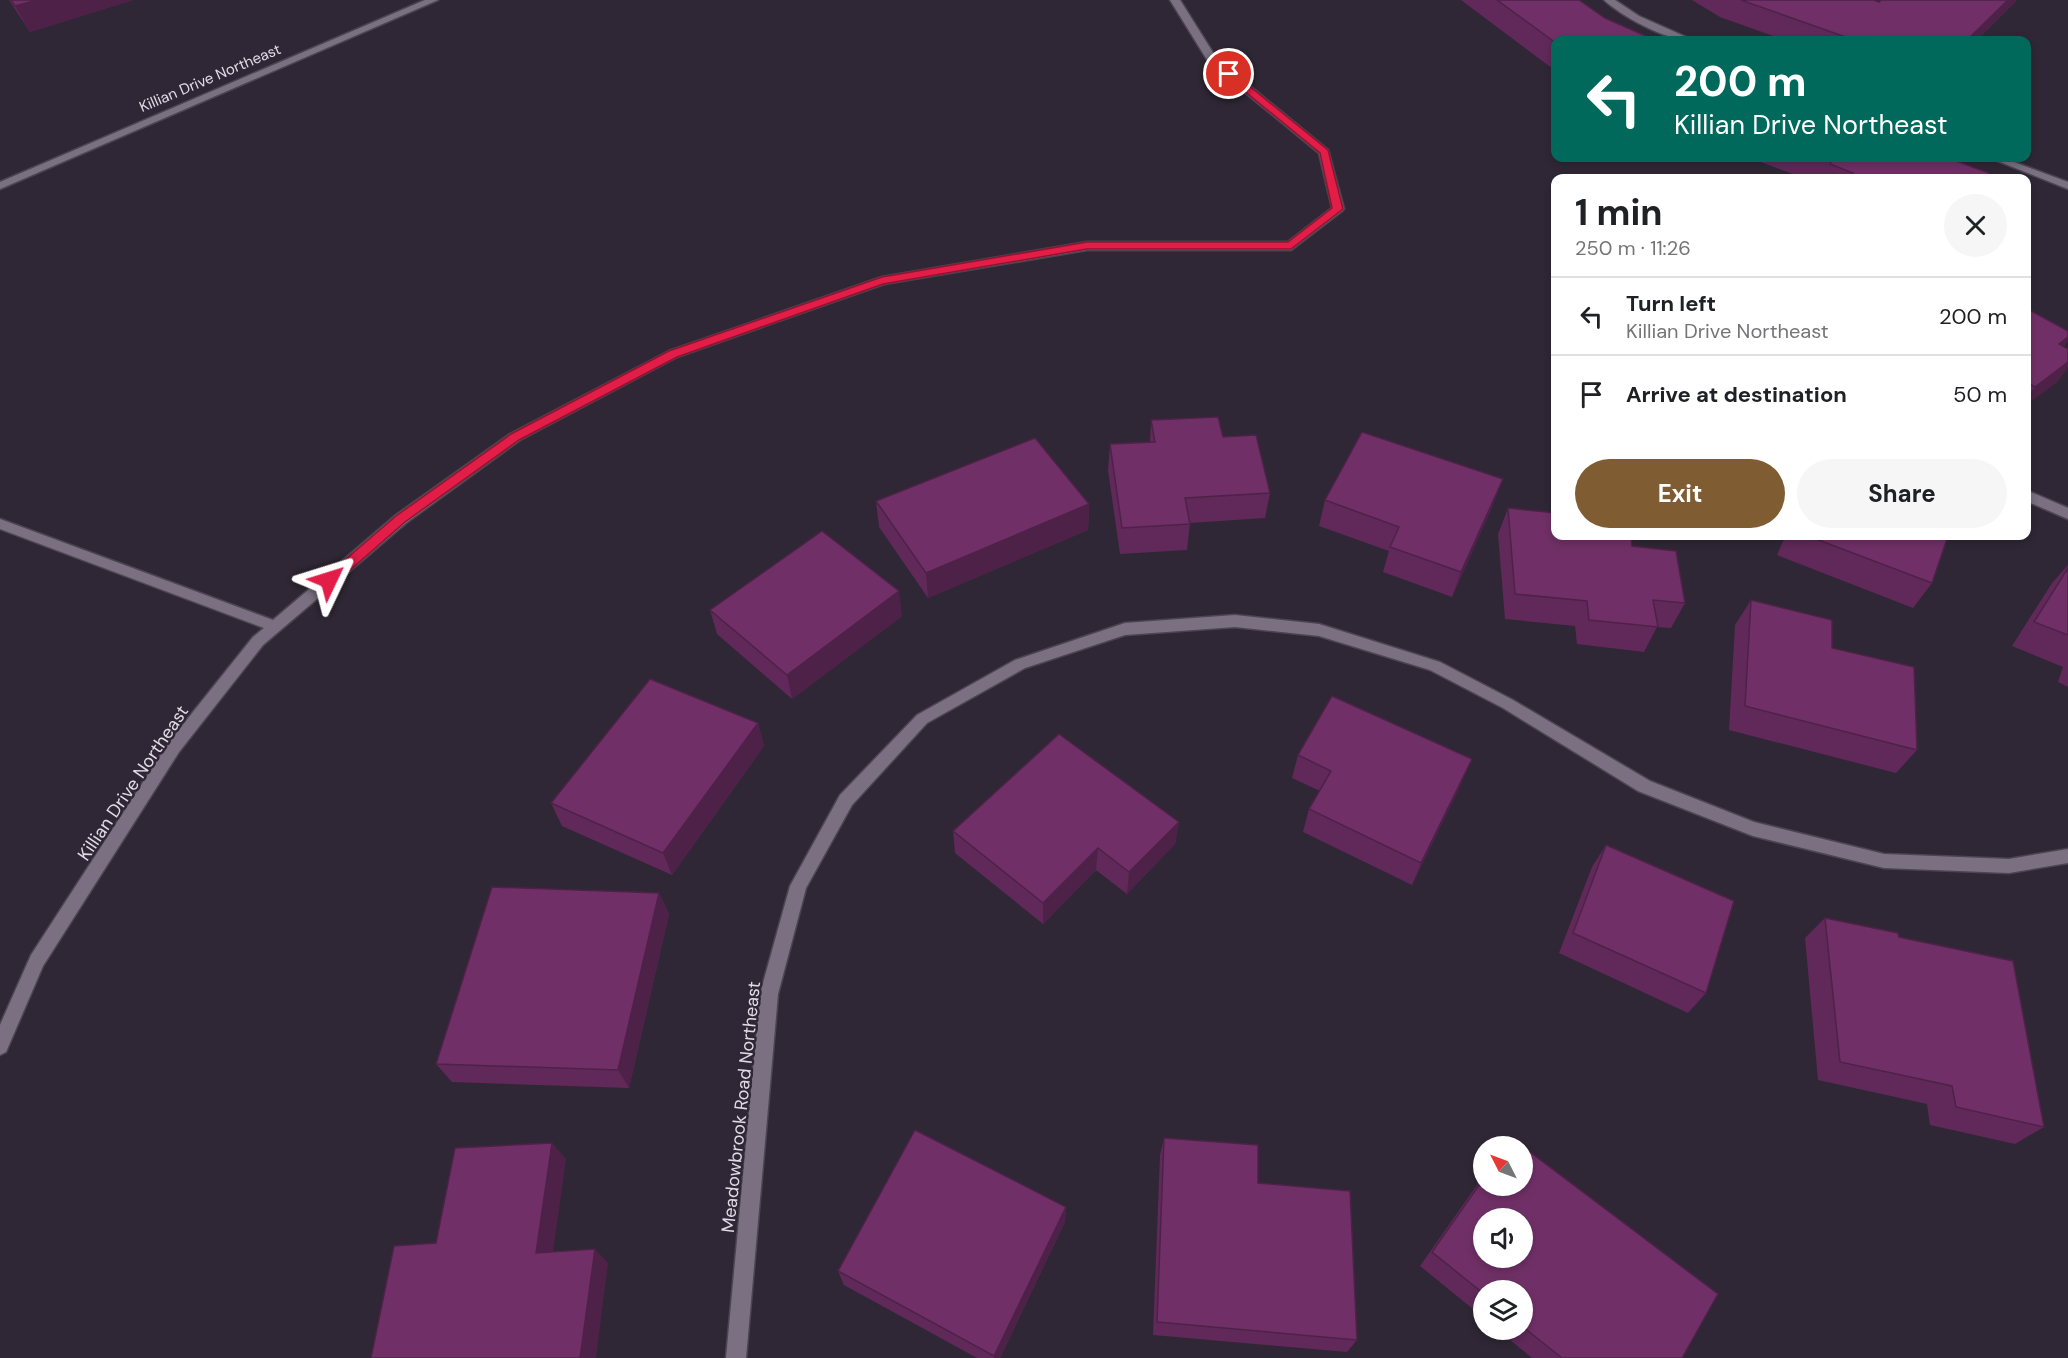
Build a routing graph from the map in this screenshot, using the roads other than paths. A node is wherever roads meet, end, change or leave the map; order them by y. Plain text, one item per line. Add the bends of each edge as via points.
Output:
1 (433, 0) edge
2 (1175, 0) edge
3 (1609, 0) edge
4 (1679, 36) edge
5 (2005, 162) edge
6 (0, 186) edge
7 (2068, 186) edge
8 (2031, 497) edge
9 (2068, 514) edge
10 (0, 524) edge
11 (275, 626) junction
12 (2068, 856) edge
13 (0, 1046) edge
14 (736, 1358) edge

1 - 6 street, Killian Drive Northeast
2 - 11 street, Killian Drive Northeast via 1213,61 1324,152 1338,209 1291,246 1087,246 882,281 673,354 515,437 401,519
3 - 4 street via 1636,18
5 - 7 street
8 - 9 street
10 - 11 street
11 - 13 street, Killian Drive Northeast via 258,641 174,747 37,961
12 - 14 street, Meadowbrook Road Northeast via 2009,866 1884,861 1753,829 1644,786 1508,704 1435,666 1319,630 1235,621 1125,629 1020,664 922,719 846,800 798,886 769,994

